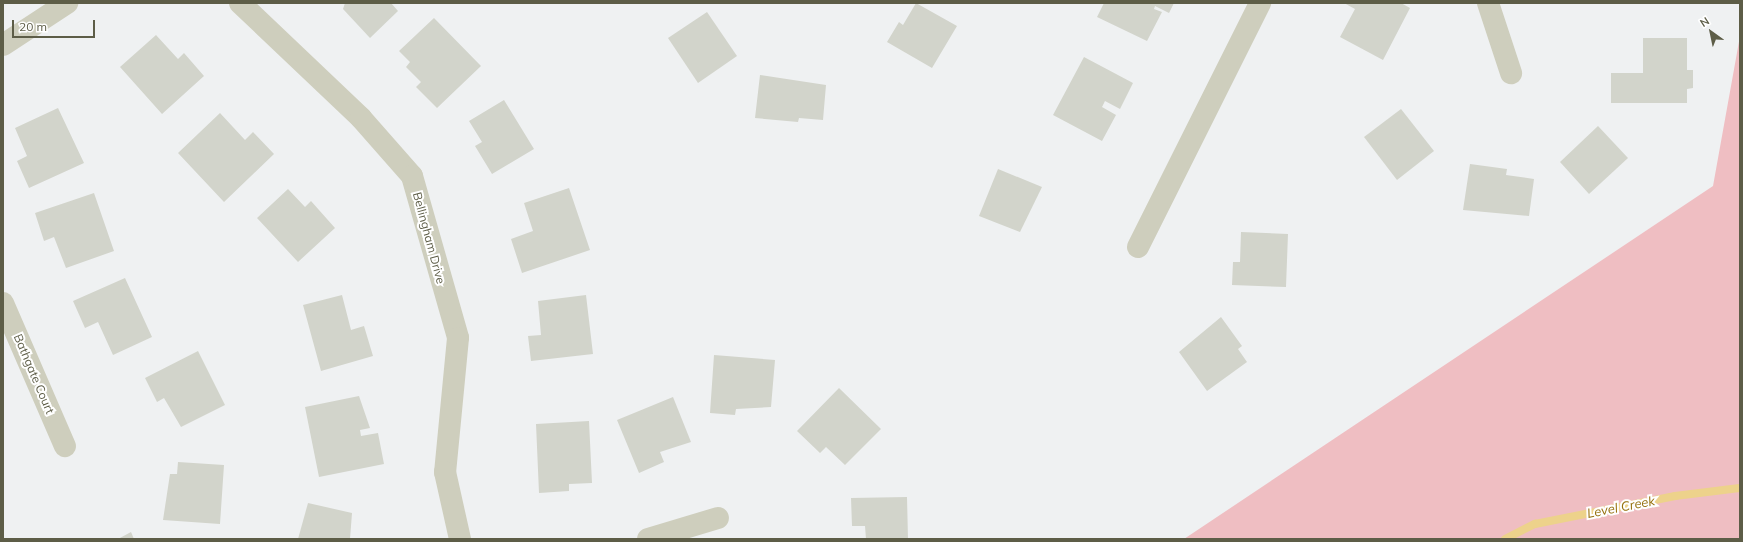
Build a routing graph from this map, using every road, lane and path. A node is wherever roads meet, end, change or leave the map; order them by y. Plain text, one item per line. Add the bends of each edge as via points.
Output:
1 (67, 3) edge
2 (240, 3) edge
3 (1260, 3) edge
4 (1488, 3) edge
5 (3, 46) edge
6 (1511, 73) dead end
7 (1138, 247) dead end
8 (3, 302) edge
9 (65, 446) dead end
10 (718, 518) dead end
11 (460, 539) edge
12 (648, 539) edge

1 - 5 street
2 - 11 street, Bellingham Drive via 361,118 412,176 458,338 445,472
3 - 7 street
4 - 6 street
8 - 9 street, Bathgate Court
10 - 12 street

